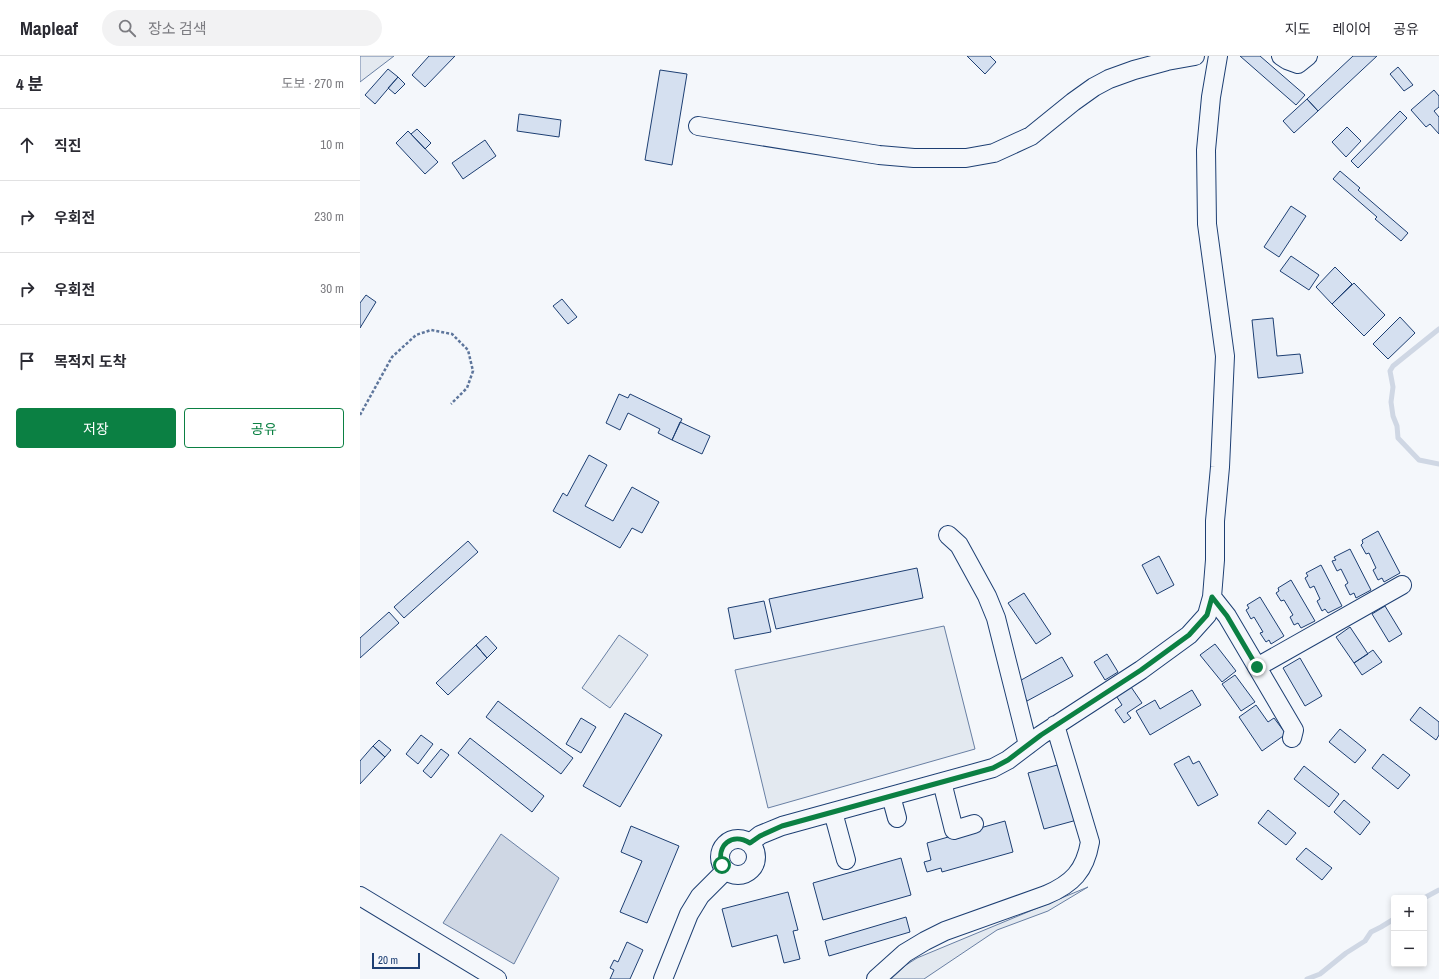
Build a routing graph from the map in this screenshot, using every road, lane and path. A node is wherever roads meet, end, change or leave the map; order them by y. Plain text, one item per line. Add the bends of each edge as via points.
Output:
1 (1195, 56) edge
2 (1218, 56) edge
3 (1281, 56) edge
4 (1308, 56) edge
5 (698, 126) dead end
6 (451, 404) dead end
7 (360, 415) edge
8 (948, 535) dead end
9 (1402, 585) dead end
10 (1212, 597) junction
11 (1257, 667) junction
12 (1056, 725) junction
13 (1292, 738) dead end
14 (1028, 745) junction
15 (942, 782) junction
16 (890, 796) junction
17 (833, 812) junction
18 (897, 818) dead end
19 (974, 824) dead end
20 (846, 860) dead end
21 (360, 896) edge
22 (497, 979) edge
23 (663, 979) edge
24 (876, 979) edge

1 - 5 street via 1167,61 1109,79 1073,102 1032,136 994,153 966,158 879,155
2 - 10 street via 1206,150 1207,224 1225,356
3 - 4 street via 1298,64
6 - 7 path via 467,388 473,372 468,350 452,334 431,330 416,335 392,357
8 - 14 street via 959,545 988,596 996,618
9 - 11 street
10 - 11 street via 1227,616
10 - 12 street via 1207,615 1189,635 1141,670
11 - 13 street via 1294,730
12 - 14 street
12 - 24 street via 1090,842 1087,857 1074,879 1059,890 924,941 905,953
14 - 15 street via 993,768
15 - 16 street
15 - 19 street via 954,830
16 - 17 street
16 - 18 street
17 - 20 street
17 - 23 street via 782,826 750,843 756,854 753,866 749,871 737,875 726,870 700,896 689,914
21 - 22 street

